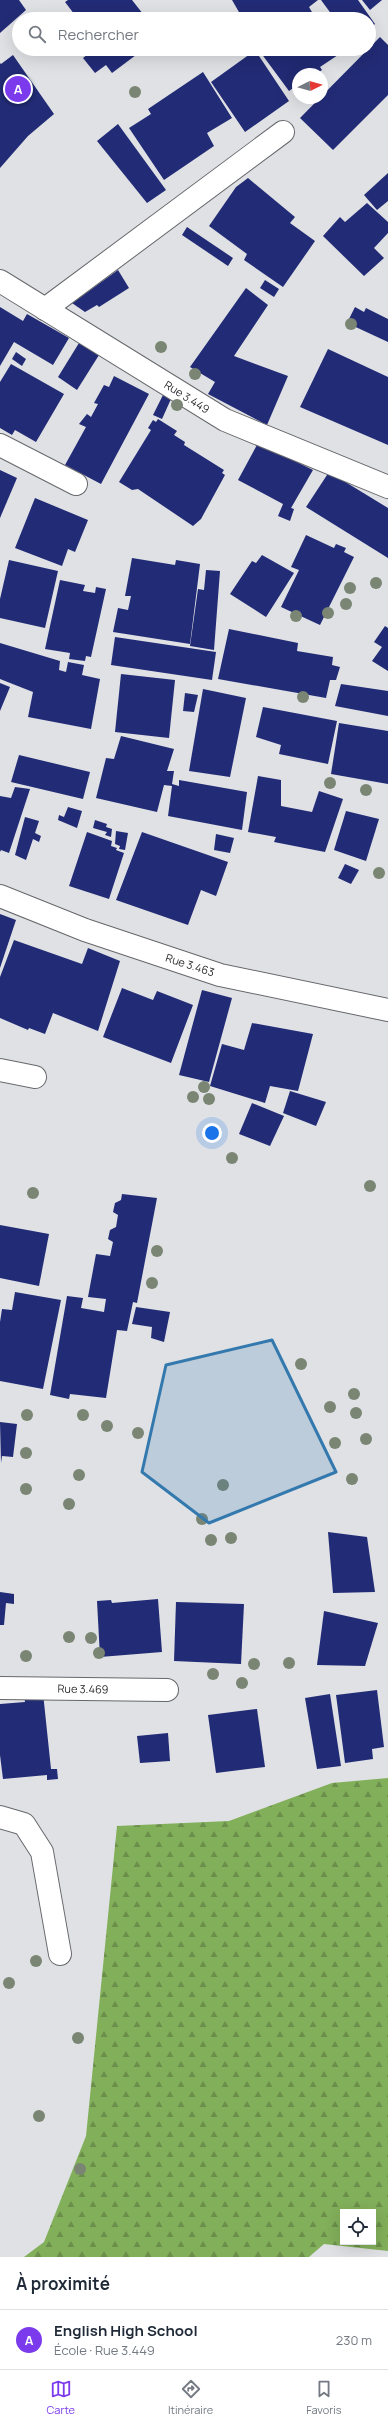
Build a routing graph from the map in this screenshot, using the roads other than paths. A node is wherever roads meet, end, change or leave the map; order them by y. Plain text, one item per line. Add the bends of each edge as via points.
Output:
1 (283, 132) dead end
2 (0, 281) edge
3 (45, 308) junction
4 (0, 446) edge
5 (76, 484) dead end
6 (388, 488) edge
7 (0, 896) edge
8 (388, 1010) edge
9 (0, 1070) edge
10 (35, 1078) dead end
11 (0, 1688) edge
12 (167, 1690) dead end
13 (0, 1817) edge
14 (60, 1954) dead end

1 - 3 street
2 - 3 street, Rue 3.449
3 - 6 street, Rue 3.449 via 225,420
4 - 5 street
7 - 8 street, Rue 3.463 via 85,930 220,975
9 - 10 street
11 - 12 street, Rue 3.469
13 - 14 street via 24,1824 42,1852

